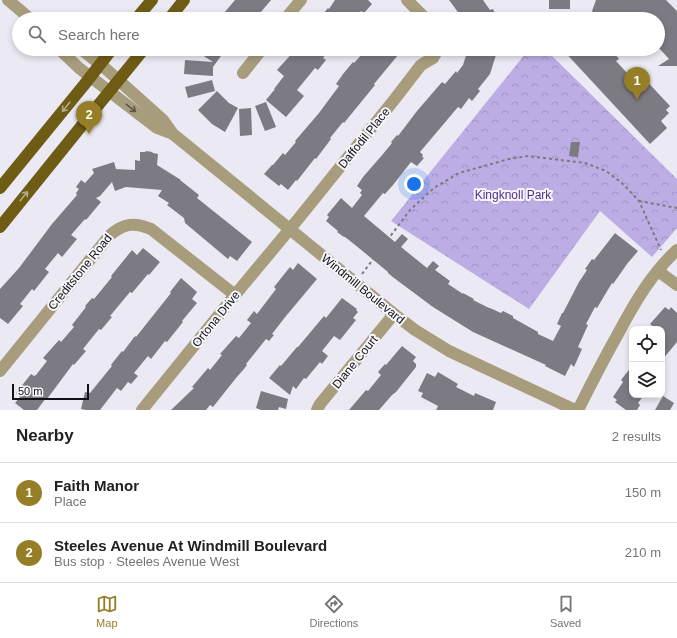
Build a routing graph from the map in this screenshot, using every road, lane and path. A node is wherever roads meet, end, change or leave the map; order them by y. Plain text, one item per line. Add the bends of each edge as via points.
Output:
1 (8, 0) edge
2 (152, 0) edge
3 (184, 0) edge
4 (301, 0) edge
5 (407, 0) edge
6 (22, 12) edge
7 (142, 12) edge
8 (174, 12) edge
9 (291, 12) edge
10 (419, 12) edge
11 (66, 56) edge
12 (90, 56) edge
13 (108, 56) edge
14 (138, 56) edge
15 (256, 56) edge
16 (434, 56) edge
17 (103, 67) junction
18 (243, 73) dead end
19 (90, 77) junction
20 (118, 81) junction
21 (110, 91) junction
22 (173, 134) junction
23 (0, 188) edge
24 (639, 201) junction
25 (677, 208) edge
26 (0, 227) edge
27 (290, 230) junction
28 (677, 250) edge
29 (667, 260) junction
30 (658, 271) junction
31 (355, 283) junction
32 (677, 285) edge
33 (235, 295) junction
34 (394, 314) junction
35 (0, 371) edge
36 (142, 410) edge
37 (317, 410) edge
38 (575, 410) edge
39 (578, 410) edge

1 - 6 street
2 - 7 main road
3 - 8 main road
4 - 9 street
5 - 10 street
11 - 19 street, Windmill Boulevard
12 - 17 street, Windmill Boulevard
13 - 17 main road
14 - 20 main road
15 - 18 street
16 - 27 street, Daffodil Place via 421,65
17 - 19 main road
17 - 20 street, Windmill Boulevard
19 - 21 street, Windmill Boulevard
19 -> 23 main road
20 - 21 main road
20 - 22 street, Windmill Boulevard via 163,120
21 -> 22 street, Windmill Boulevard via 157,128
26 -> 21 main road
22 - 27 street, Windmill Boulevard
24 - 25 path
24 - 29 path
24 - 31 path via 622,182 606,171 585,163 528,156 459,173 434,188 410,210
27 - 31 street, Windmill Boulevard
27 - 33 street, Ortona Drive
28 - 29 street
29 - 30 street
30 - 32 street
30 - 39 street via 630,312
31 - 34 street, Windmill Boulevard
33 - 35 street, Creditstone Road via 152,229 136,224 127,226 110,235
33 - 36 street, Ortona Drive
34 - 37 street, Diane Court
34 - 38 street, Windmill Boulevard via 449,351

